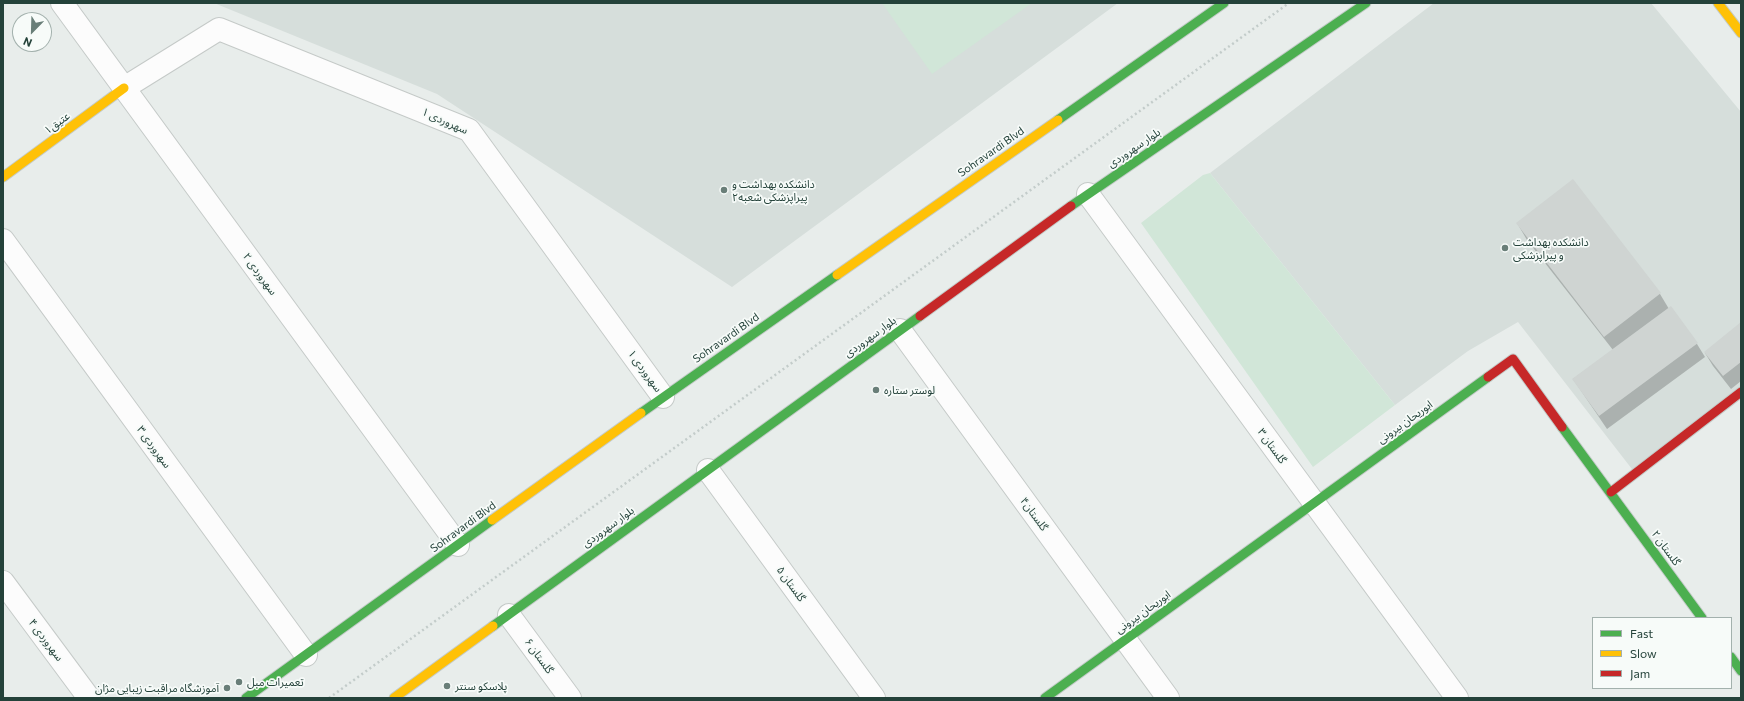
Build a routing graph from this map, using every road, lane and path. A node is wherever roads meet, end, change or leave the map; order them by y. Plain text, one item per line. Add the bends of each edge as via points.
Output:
1 (62, 3) edge
2 (1224, 3) edge
3 (1289, 3) edge
4 (1366, 3) edge
5 (1718, 3) edge
6 (1741, 33) edge
7 (124, 88) junction
8 (3, 177) edge
9 (1088, 194) junction
10 (3, 240) edge
11 (900, 330) junction
12 (1741, 392) edge
13 (663, 397) junction
14 (708, 470) junction
15 (1611, 492) junction
16 (1314, 503) junction
17 (458, 545) junction
18 (3, 582) edge
19 (509, 615) junction
20 (1701, 617) edge
21 (1126, 640) junction
22 (306, 655) junction
23 (1732, 658) edge
24 (1741, 671) edge
25 (89, 698) edge
26 (246, 698) edge
27 (329, 698) edge
28 (394, 698) edge
29 (570, 698) edge
30 (874, 698) edge
31 (1045, 698) edge
32 (1168, 698) edge
33 (1456, 698) edge

1 - 7 street, سهروردی ۲
2 - 13 main road, Sohravardi Blvd
3 - 27 path
4 - 9 main road, بلوار سهروردی
5 - 6 main road
7 - 8 main road, عتیق۱
7 - 13 street, سهروردی ۱ via 219,29 469,130
7 - 17 street, سهروردی ۲
9 - 11 main road, بلوار سهروردی
9 - 16 street, گلستان ۳
10 - 22 street, سهروردی ۳
11 - 14 main road, بلوار سهروردی
11 - 21 street, گلستان۴
12 - 15 main road
13 - 17 main road, Sohravardi Blvd
14 - 19 main road, بلوار سهروردی
14 - 30 street, گلستان ۵
15 - 16 main road, ابوریحان بیرونی via 1513,359
15 - 20 main road, گلستان ۲
16 - 21 main road, ابوریحان بیرونی
16 - 33 street, گلستان ۳
17 - 22 main road, Sohravardi Blvd
18 - 25 street, سهروردی ۴
19 - 28 main road, بلوار سهروردی
19 - 29 street, گلستان ۶
21 - 31 main road, ابوریحان بیرونی
21 - 32 street, گلستان۴
22 - 26 main road, Sohravardi Blvd
23 - 24 main road

